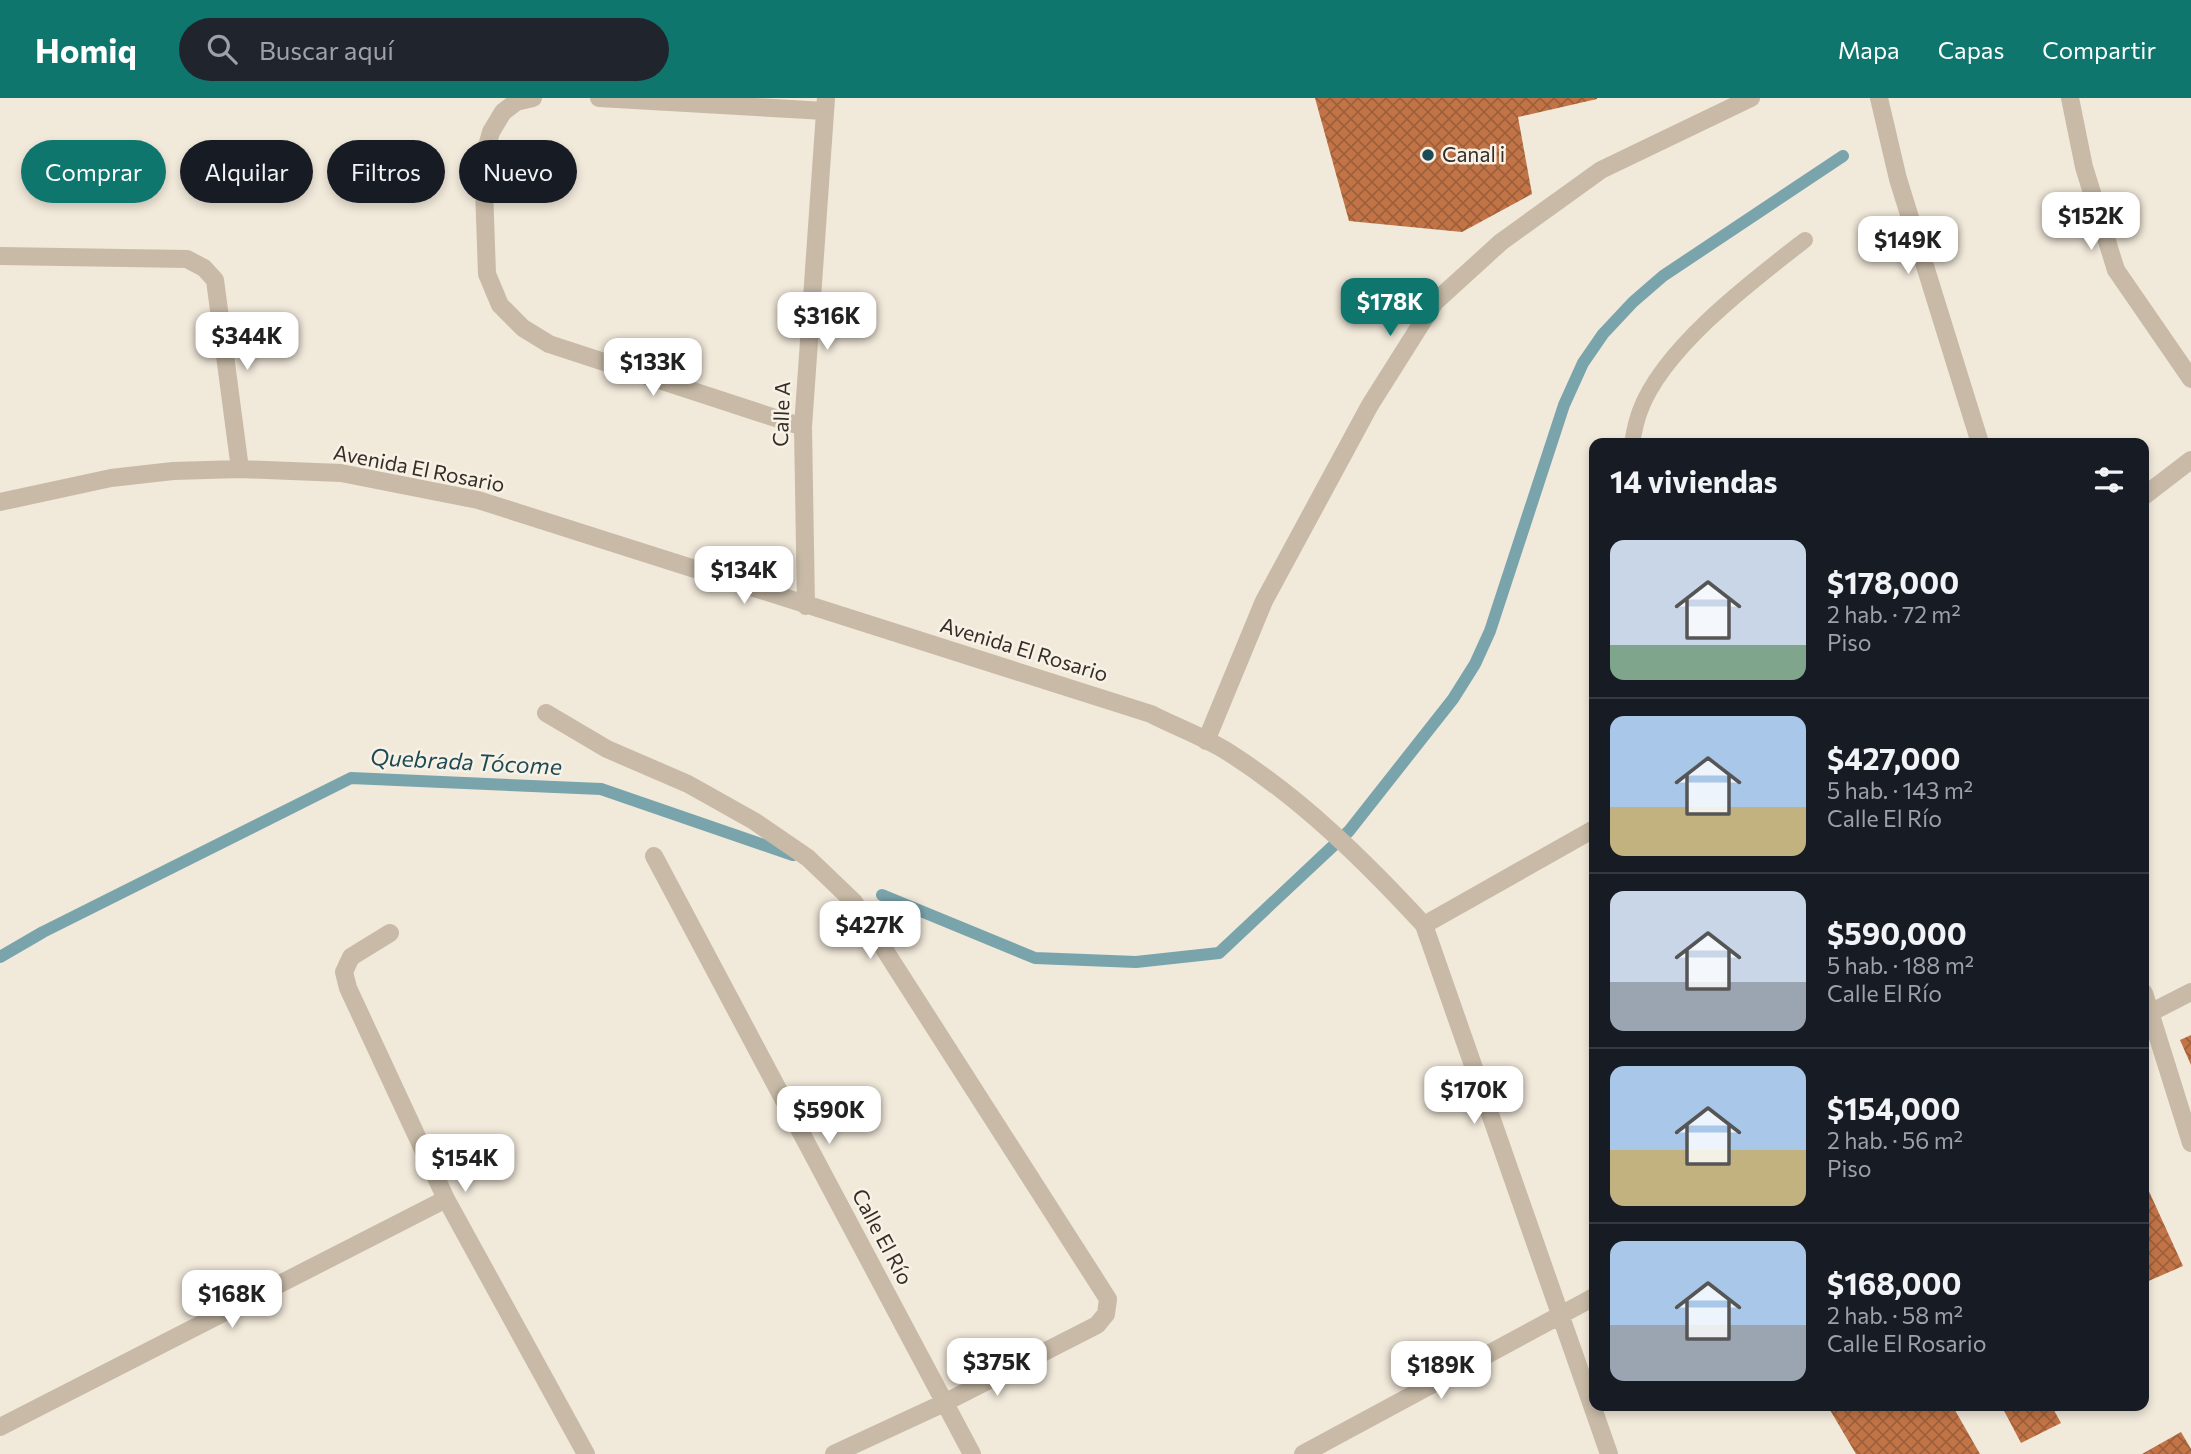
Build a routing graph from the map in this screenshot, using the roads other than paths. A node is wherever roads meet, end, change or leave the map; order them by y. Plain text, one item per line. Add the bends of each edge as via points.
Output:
1 (533, 98) edge
2 (599, 98) edge
3 (1751, 98) edge
4 (1879, 98) edge
5 (2070, 98) edge
6 (826, 105) edge
7 (1805, 240) dead end
8 (0, 256) edge
9 (2191, 379) edge
10 (803, 427) junction
11 (1633, 438) edge
12 (1978, 438) edge
13 (2191, 460) edge
14 (240, 469) junction
15 (2149, 492) edge
16 (0, 502) edge
17 (806, 606) junction
18 (547, 713) dead end
19 (1206, 741) junction
20 (1589, 832) edge
21 (654, 856) dead end
22 (1424, 925) junction
23 (390, 933) dead end
24 (2191, 992) edge
25 (2149, 1013) edge
26 (2149, 1020) edge
27 (2191, 1143) edge
28 (446, 1199) junction
29 (1589, 1300) edge
30 (1560, 1314) junction
31 (1589, 1397) edge
32 (944, 1404) junction
33 (1594, 1411) edge
34 (0, 1427) edge
35 (586, 1454) edge
36 (834, 1454) edge
37 (972, 1454) edge
38 (1303, 1454) edge
39 (1609, 1454) edge

1 - 10 street via 516,102 503,112 483,160 487,274 500,305 548,344
2 - 6 street
3 - 19 street via 1601,170 1501,242 1435,302 1370,405 1264,601
4 - 12 street via 1898,179
5 - 9 street via 2084,167 2116,270
6 - 10 street, Calle A
7 - 11 lane via 1740,290 1659,375 1640,410
8 - 14 street via 187,260 204,268 215,280
10 - 17 street, Calle A
13 - 15 street
14 - 16 street, Avenida El Rosario via 111,478
14 - 17 street, Avenida El Rosario via 341,473 478,500
17 - 19 street, Avenida El Rosario via 1139,710
18 - 32 street via 607,749 688,784 754,821 808,858 854,902 1108,1300 1107,1314 1097,1325
19 - 22 street, Avenida El Rosario via 1296,801 1365,861
20 - 22 street
21 - 32 street, Calle El Río
22 - 30 street, Avenida El Rosario
23 - 28 street via 351,957 344,972
24 - 25 street
26 - 27 street
28 - 34 street
28 - 35 street
29 - 30 street
30 - 31 street, Avenida El Rosario
30 - 38 street
32 - 36 street
32 - 37 street, Calle El Río
33 - 39 street, Avenida El Rosario

